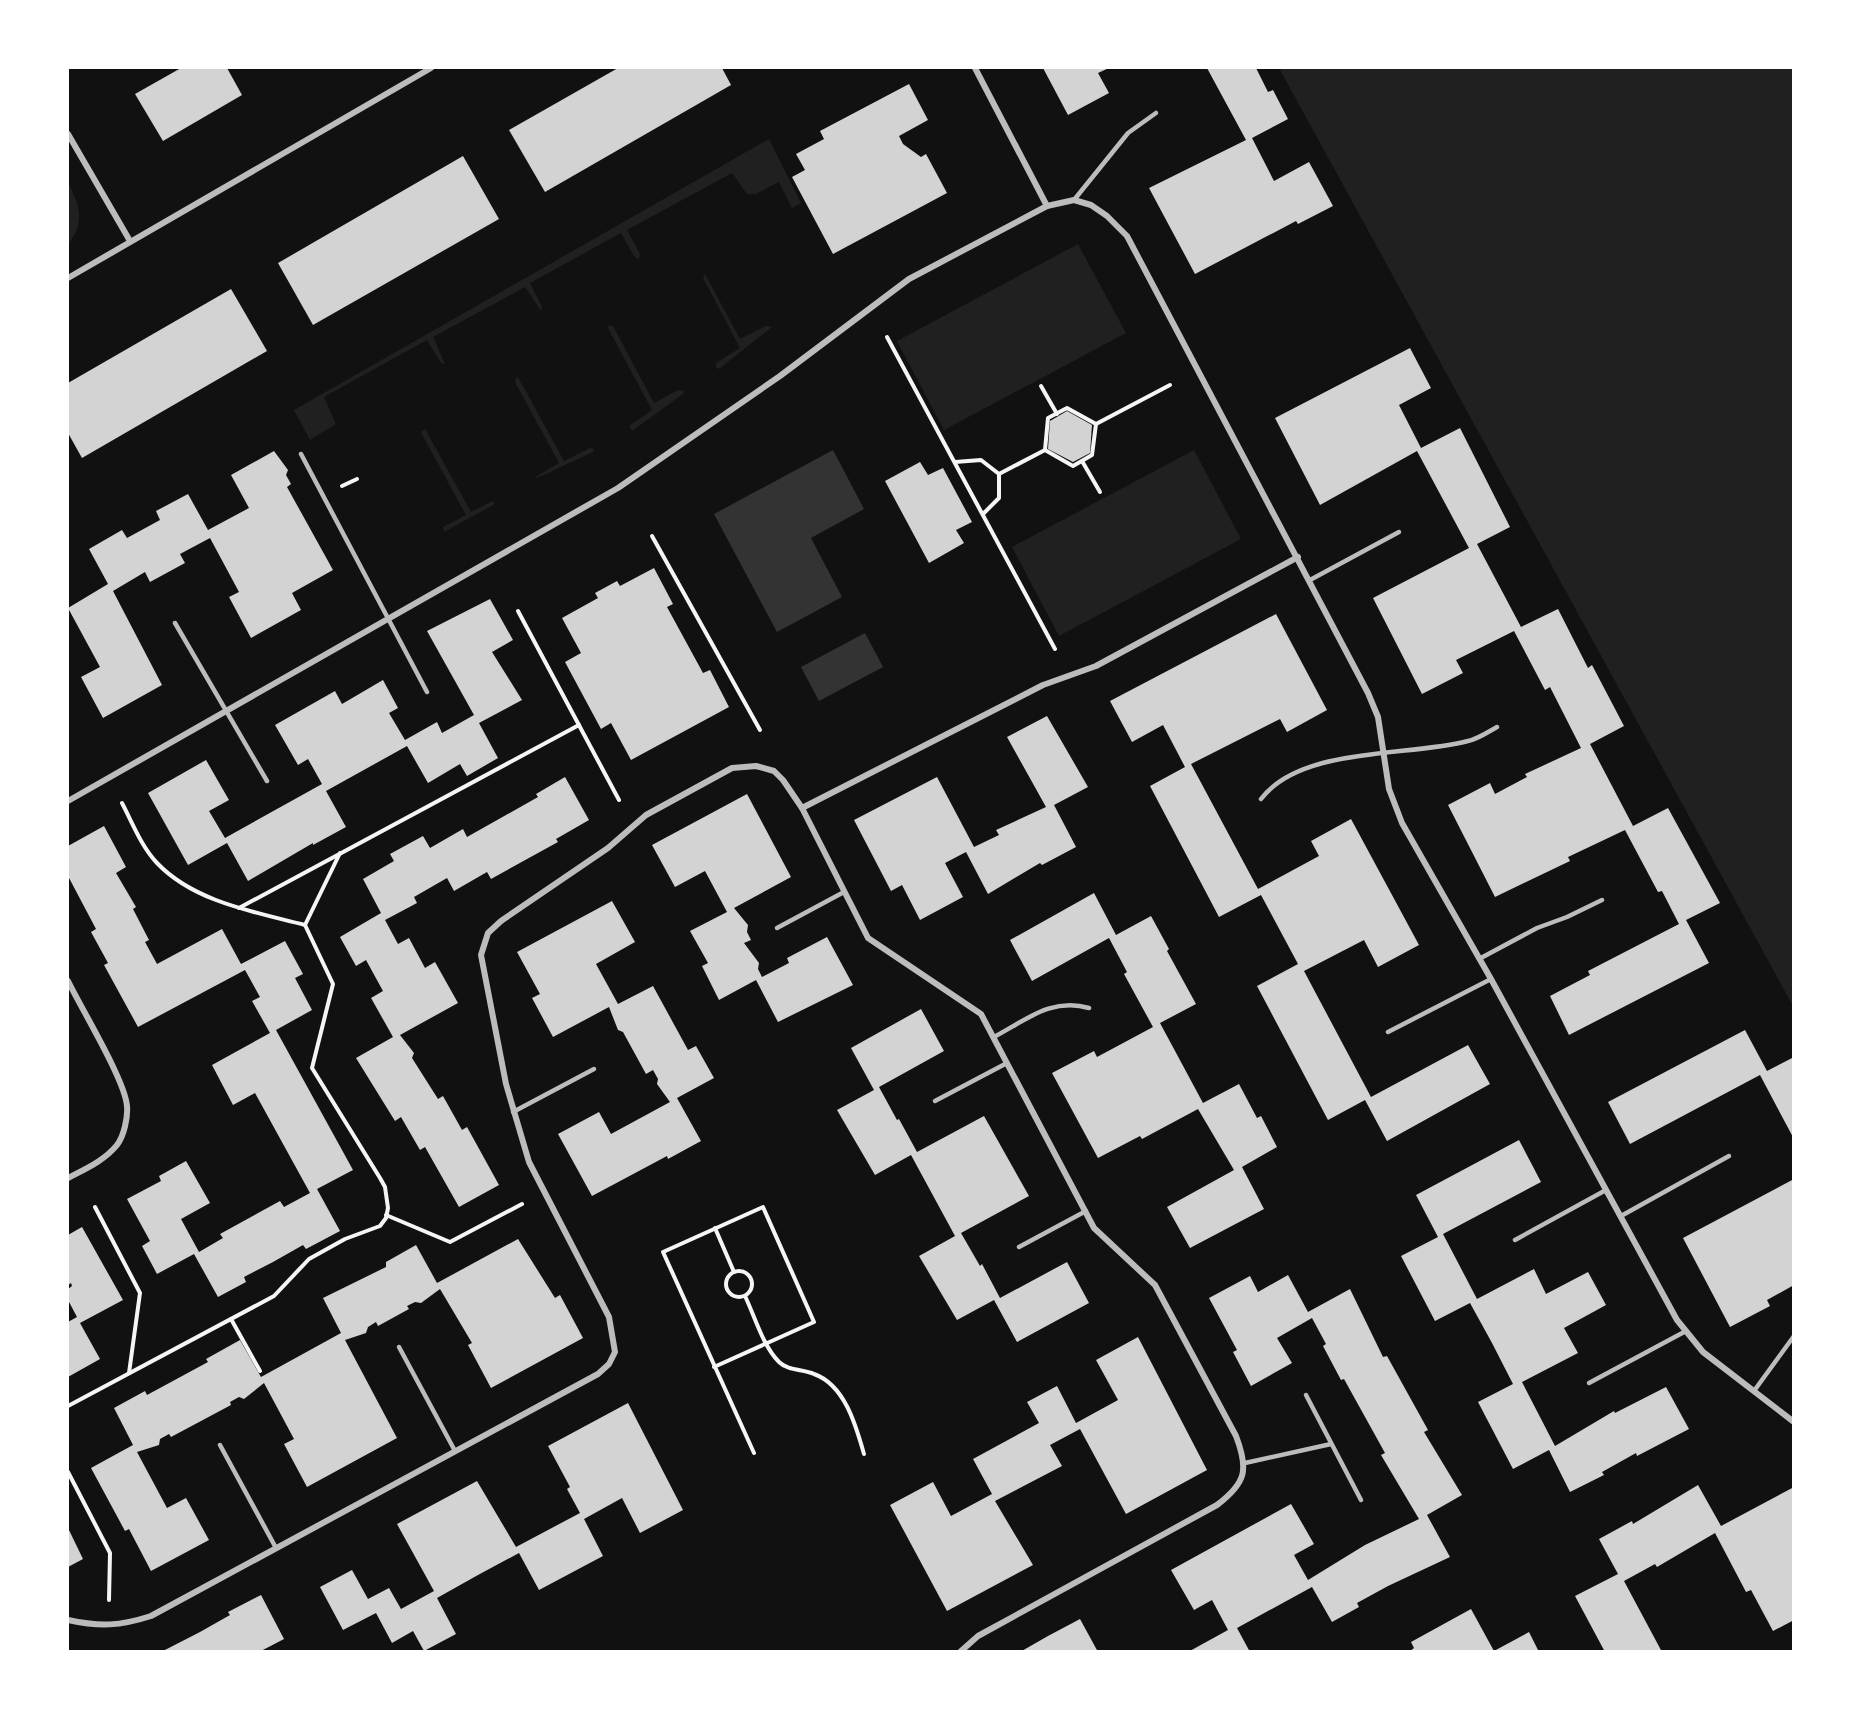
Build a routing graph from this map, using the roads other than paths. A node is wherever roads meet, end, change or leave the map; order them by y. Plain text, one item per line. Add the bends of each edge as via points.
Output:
1 (431, 68) edge
2 (975, 68) edge
3 (1156, 112) dead end
4 (68, 134) edge
5 (1074, 200) junction
6 (1047, 206) junction
7 (130, 241) junction
8 (68, 278) edge
9 (301, 454) dead end
10 (1399, 532) dead end
11 (1298, 556) junction
12 (1310, 580) junction
13 (388, 619) junction
14 (175, 623) dead end
15 (427, 692) dead end
16 (226, 711) junction
17 (1497, 727) dead end
18 (1384, 752) junction
19 (267, 781) dead end
20 (1261, 799) dead end
21 (68, 801) edge
22 (802, 808) junction
23 (844, 892) junction
24 (1602, 900) dead end
25 (777, 928) dead end
26 (1479, 958) junction
27 (1491, 979) junction
28 (68, 981) edge
29 (1089, 1008) dead end
30 (1388, 1032) dead end
31 (994, 1037) junction
32 (1007, 1063) junction
33 (594, 1069) dead end
34 (935, 1101) dead end
35 (513, 1112) junction
36 (1729, 1156) dead end
37 (68, 1178) edge
38 (1606, 1190) junction
39 (1086, 1211) junction
40 (1620, 1216) junction
41 (1515, 1240) dead end
42 (1019, 1247) dead end
43 (1686, 1331) junction
44 (1794, 1336) edge
45 (399, 1347) dead end
46 (1589, 1383) dead end
47 (1754, 1391) junction
48 (1306, 1395) dead end
49 (1794, 1422) edge
50 (1331, 1444) junction
51 (220, 1445) dead end
52 (455, 1451) junction
53 (1245, 1463) junction
54 (1361, 1500) dead end
55 (276, 1548) junction
56 (68, 1620) edge
57 (960, 1652) edge

1 - 7 street
2 - 6 street
3 - 5 lane via 1128,133
4 - 7 street
5 - 6 street
5 - 11 street via 1091,205 1127,236
6 - 13 street via 909,279 780,376 618,488
7 - 8 street
9 - 13 lane
10 - 12 lane
11 - 12 street
11 - 22 street via 1096,666 1043,685
12 - 18 street via 1368,693 1378,717
13 - 15 lane
13 - 16 street
14 - 16 lane
16 - 19 lane
16 - 21 street
17 - 18 lane via 1469,741
18 - 20 lane via 1296,770 1281,778
18 - 26 street via 1389,789 1402,823
22 - 23 street
22 - 35 street via 774,771 746,765 732,768 646,815 608,848 488,933 481,955 483,971
23 - 25 lane
23 - 31 street via 868,938 981,1014
24 - 26 lane
26 - 27 street
27 - 30 lane
27 - 38 street
28 - 37 street via 120,1083 127,1105 119,1143 103,1159
29 - 31 lane via 1074,1004 1052,1006
31 - 32 street
32 - 34 lane
32 - 39 street
33 - 35 lane
35 - 52 street via 529,1162 609,1317 615,1352 609,1365 598,1374
36 - 40 lane
38 - 40 street
38 - 41 lane
39 - 42 lane
39 - 53 street via 1094,1228 1155,1286 1236,1436
40 - 43 street
43 - 46 lane
43 - 47 street via 1703,1352
44 - 47 lane
45 - 52 lane
47 - 49 street
48 - 50 lane
50 - 53 lane
50 - 54 lane
51 - 55 lane
52 - 55 street
53 - 57 street via 1234,1492 1217,1505 978,1636
55 - 56 street via 151,1616 123,1625

